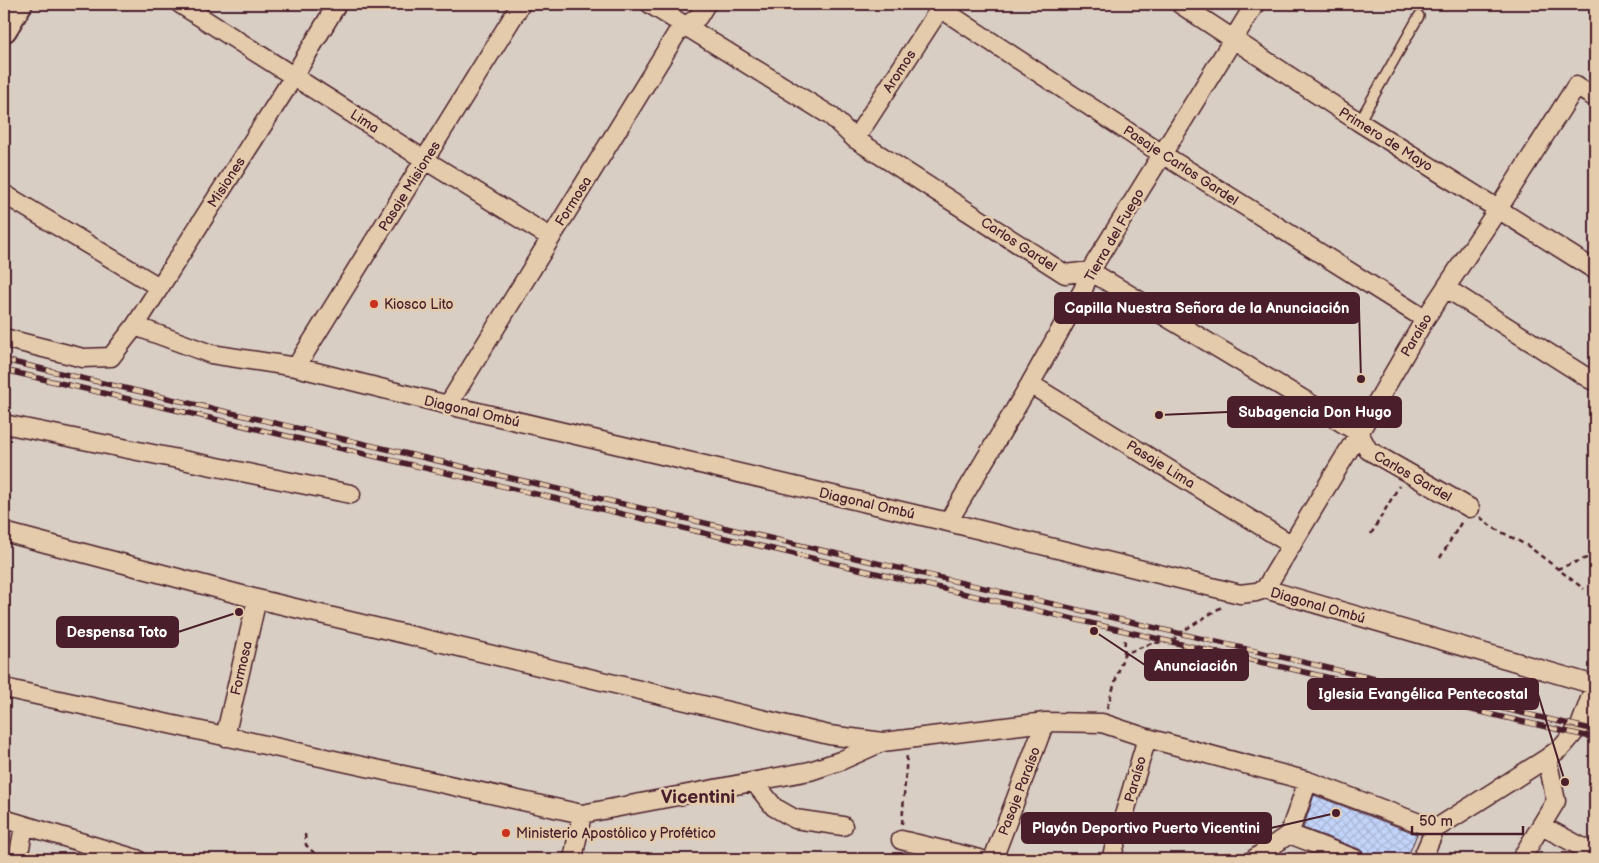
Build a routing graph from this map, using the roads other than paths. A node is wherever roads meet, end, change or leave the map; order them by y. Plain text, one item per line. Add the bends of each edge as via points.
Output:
1 (19, 4) edge
2 (180, 4) edge
3 (338, 4) edge
4 (521, 4) edge
5 (650, 4) edge
6 (706, 4) edge
7 (1180, 4) edge
8 (1254, 4) edge
9 (941, 6) edge
10 (1419, 16) dead end
11 (686, 26) junction
12 (4, 29) edge
13 (1233, 39) junction
14 (294, 76) junction
15 (1595, 98) edge
16 (1359, 122) junction
17 (855, 138) junction
18 (1162, 154) junction
19 (424, 160) junction
20 (4, 194) edge
21 (1498, 209) junction
22 (550, 237) junction
23 (1595, 270) edge
24 (1090, 271) junction
25 (159, 287) junction
26 (1446, 288) junction
27 (1425, 319) junction
28 (135, 326) junction
29 (4, 338) edge
30 (296, 368) junction
31 (1591, 380) dead end
32 (1030, 384) junction
33 (448, 405) junction
34 (4, 424) edge
35 (1359, 433) junction
36 (351, 494) dead end
37 (1470, 508) road end
38 (948, 522) junction
39 (4, 532) edge
40 (1292, 545) junction
41 (1265, 589) junction
42 (257, 599) junction
43 (1595, 685) edge
44 (4, 688) edge
45 (1045, 722) junction
46 (225, 736) junction
47 (1147, 738) junction
48 (883, 742) junction
49 (1548, 758) junction
50 (1308, 781) junction
51 (754, 782) junction
52 (582, 814) junction
53 (4, 819) edge
54 (24, 826) junction
55 (843, 826) dead end
56 (1542, 826) junction
57 (1435, 829) junction
58 (1290, 834) junction
59 (901, 840) road end
60 (101, 854) edge
61 (1595, 854) edge
62 (1115, 856) edge
63 (18, 859) edge
64 (137, 859) edge
65 (573, 859) edge
66 (980, 859) edge
67 (993, 859) edge
68 (1254, 859) edge
69 (1355, 859) edge
70 (1422, 859) edge
71 (1521, 859) edge

1 - 12 street
2 - 14 street, Lima
3 - 14 street, Misiones
4 - 19 street, Pasaje Misiones
5 - 11 street, Carlos Gardel
6 - 11 street, Formosa via 698,17
7 - 13 street, Primero de Mayo
8 - 13 street, Tierra del Fuego
9 - 17 street, Aromos
9 - 18 street, Pasaje Carlos Gardel
10 - 16 lane
11 - 17 street, Carlos Gardel via 831,116
11 - 22 street, Formosa via 677,33
13 - 16 street, Primero de Mayo
13 - 18 street, Tierra del Fuego
14 - 19 street, Lima
14 - 25 street, Misiones
15 - 21 street, Paraíso via 1576,86
16 - 21 street, Primero de Mayo
17 - 24 street, Carlos Gardel via 1065,274
18 - 24 street, Tierra del Fuego
18 - 27 street, Pasaje Carlos Gardel
19 - 22 street, Lima
19 - 30 street, Pasaje Misiones
20 - 25 street
21 - 23 street, Primero de Mayo
21 - 26 street, Paraíso
22 - 33 street, Formosa
24 - 32 street, Tierra del Fuego via 1083,290
24 - 35 street, Carlos Gardel
25 - 28 street, Misiones
26 - 27 street, Paraíso
26 - 31 street
27 - 35 street, Paraíso
28 - 29 street, Misiones via 111,357 82,358
28 - 30 street, Diagonal Ombú via 212,354
30 - 33 street, Diagonal Ombú
32 - 38 street, Tierra del Fuego
32 - 40 street, Pasaje Lima
33 - 38 street, Diagonal Ombú
34 - 36 street
35 - 37 street, Carlos Gardel via 1368,450
35 - 40 street, Paraíso
38 - 41 street, Diagonal Ombú via 1240,594
39 - 42 street
40 - 41 street, Paraíso
41 - 43 street, Diagonal Ombú
42 - 46 street, Formosa
42 - 48 street via 829,735
43 - 49 street via 1580,726
44 - 46 street
45 - 47 street via 1102,723
45 - 48 street
45 - 67 street, Pasaje Paraíso
46 - 52 street
47 - 50 street
47 - 62 street, Paraíso
48 - 51 street via 810,771
49 - 56 street via 1556,801
49 - 57 street
50 - 57 street
50 - 58 street
51 - 52 street
51 - 55 street via 774,806 795,819
52 - 65 street
53 - 54 street
54 - 60 street
54 - 63 street
56 - 61 street
56 - 71 street
57 - 70 street
58 - 68 street
58 - 69 street
59 - 66 street
60 - 64 street

